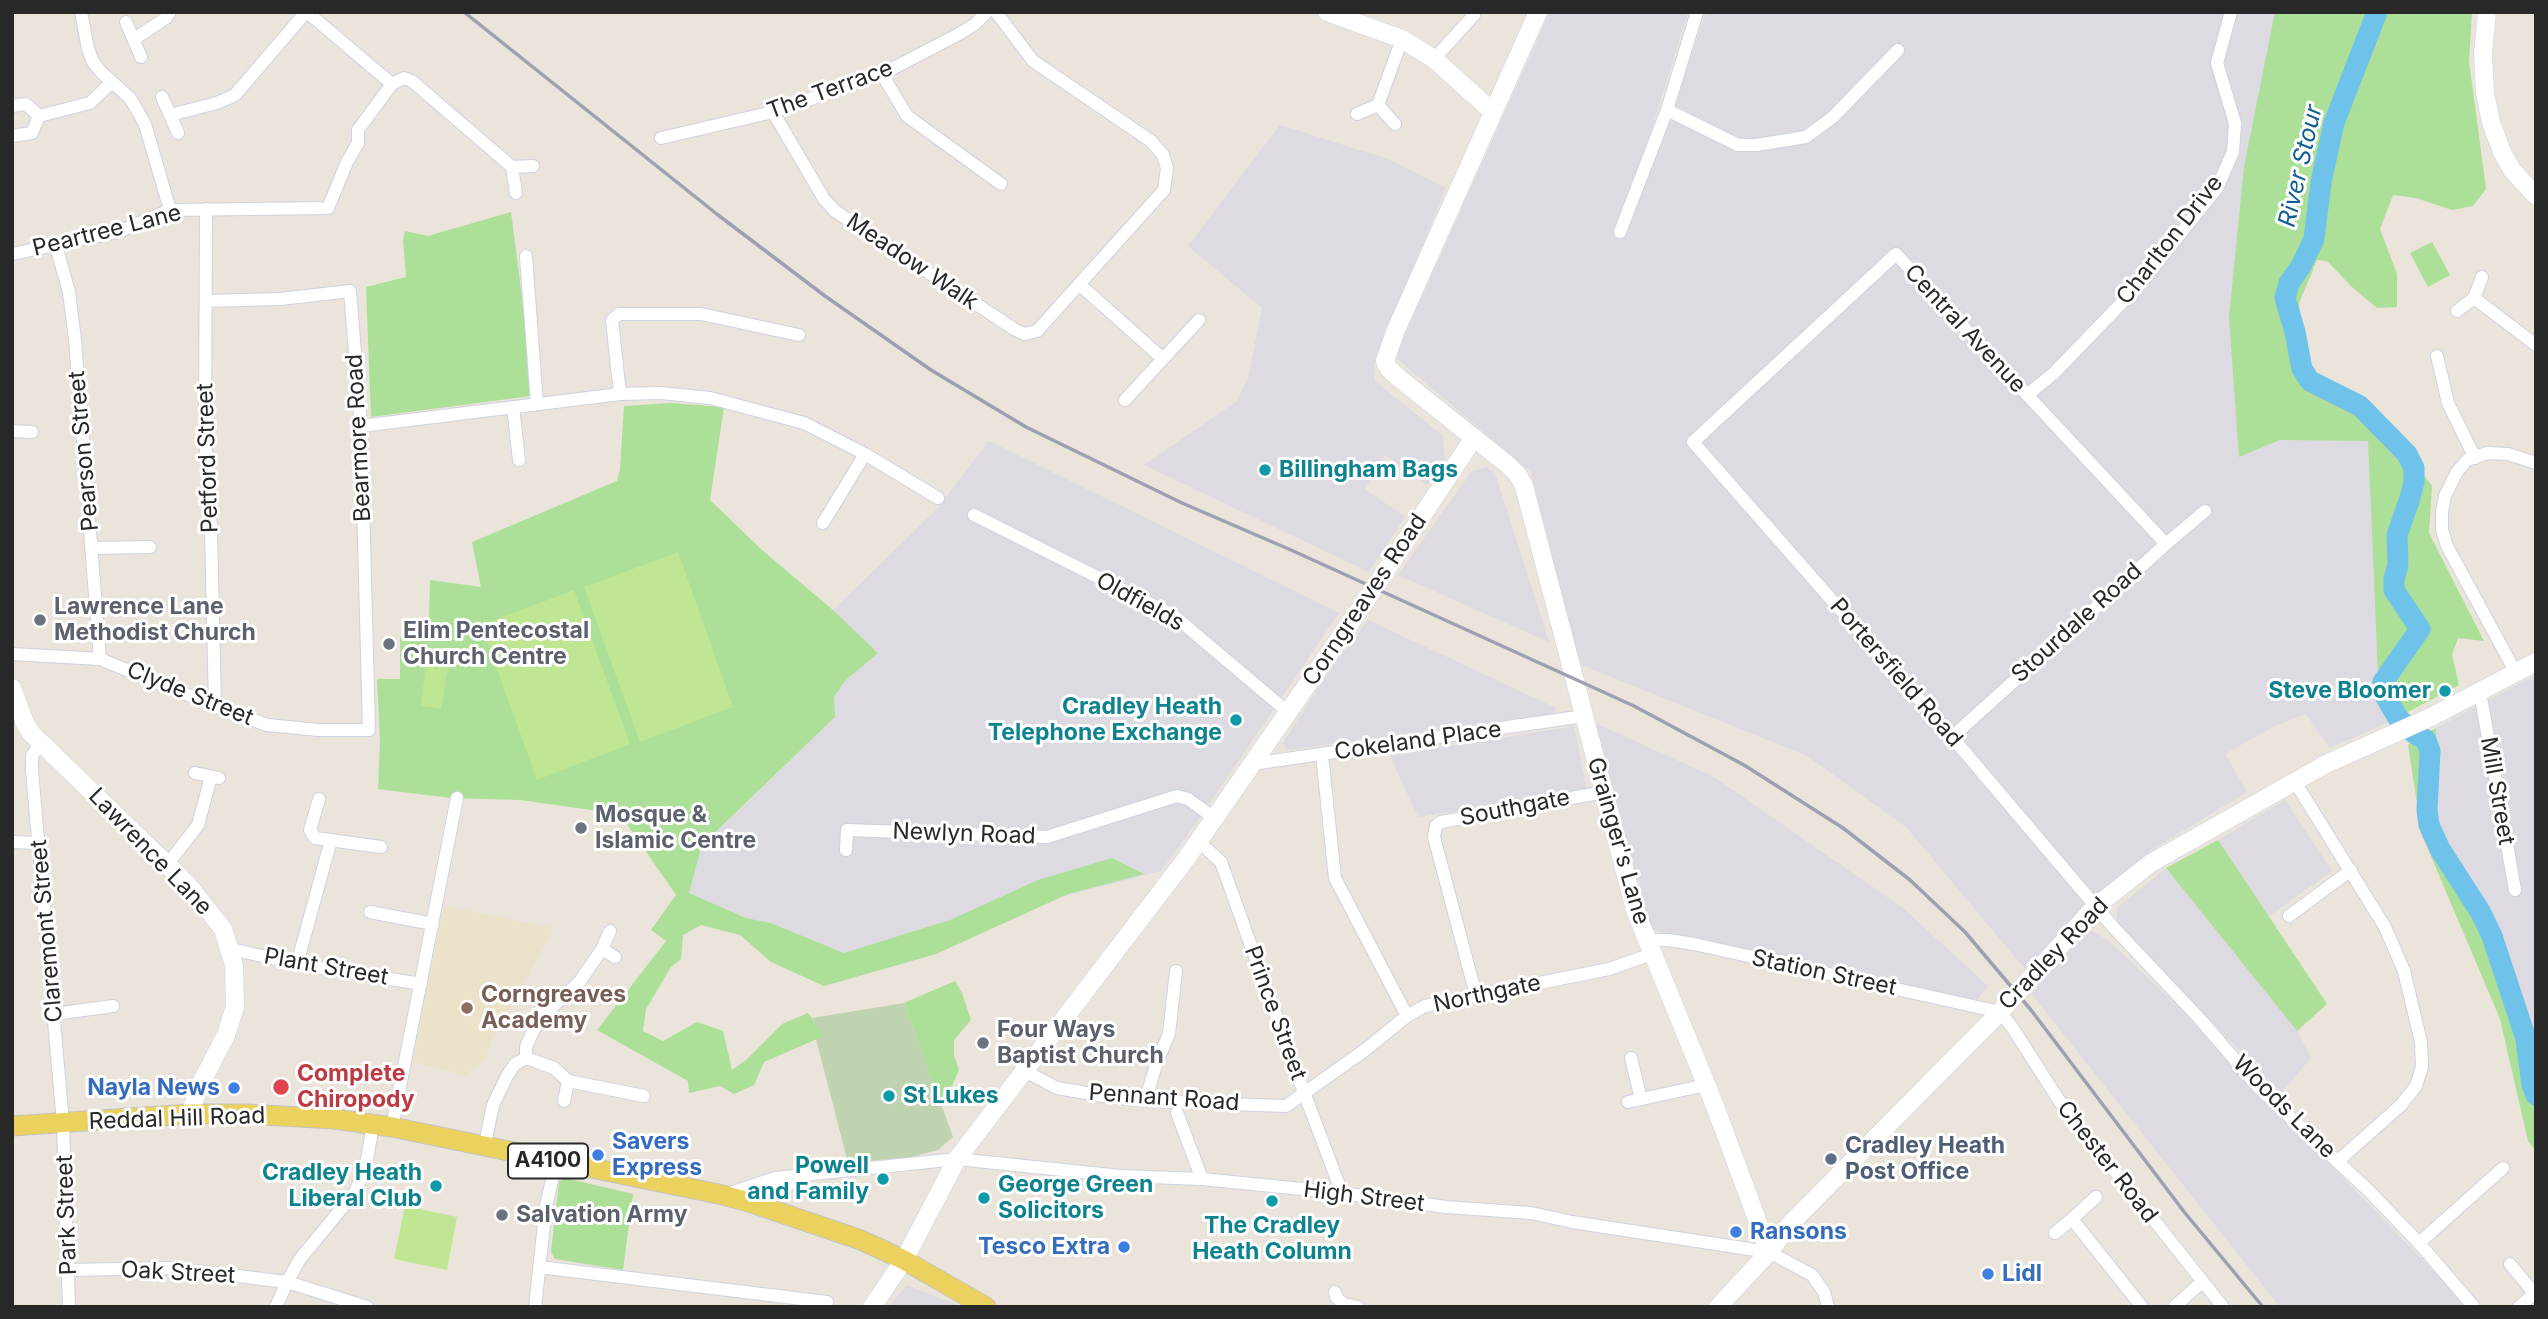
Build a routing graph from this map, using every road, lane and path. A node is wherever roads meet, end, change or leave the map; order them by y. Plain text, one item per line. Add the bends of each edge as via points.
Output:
1 (82, 12) edge
2 (170, 12) edge
3 (307, 12) edge
4 (987, 12) edge
5 (996, 12) edge
6 (1327, 12) edge
7 (1538, 12) edge
8 (1697, 12) edge
9 (2231, 12) edge
10 (2487, 12) edge
11 (1474, 15) dead end
12 (126, 22) dead end
13 (134, 39) junction
14 (1402, 39) junction
15 (1898, 50) dead end
16 (141, 57) dead end
17 (1434, 59) junction
18 (882, 74) junction
19 (112, 82) junction
20 (393, 84) junction
21 (162, 97) dead end
22 (1378, 105) junction
23 (12, 106) edge
24 (1667, 110) junction
25 (773, 112) junction
26 (1493, 112) junction
27 (1357, 114) dead end
28 (170, 115) junction
29 (39, 116) junction
30 (1395, 124) dead end
31 (178, 133) dead end
32 (12, 136) edge
33 (661, 138) dead end
34 (533, 166) dead end
35 (512, 167) junction
36 (1001, 184) dead end
37 (516, 193) dead end
38 (2536, 196) edge
39 (206, 209) junction
40 (170, 211) junction
41 (1620, 232) dead end
42 (56, 246) junction
43 (12, 254) edge
44 (526, 256) dead end
45 (2482, 276) dead end
46 (1079, 284) junction
47 (2474, 299) junction
48 (206, 301) junction
49 (2457, 311) dead end
50 (1199, 320) dead end
51 (799, 335) dead end
52 (2533, 339) edge
53 (2437, 356) dead end
54 (1162, 358) junction
55 (620, 394) junction
56 (2027, 395) junction
57 (1125, 400) dead end
58 (537, 404) junction
59 (513, 407) junction
60 (361, 426) junction
61 (12, 431) edge
62 (32, 432) dead end
63 (1473, 439) junction
64 (1693, 442) joint
65 (865, 454) junction
66 (2474, 458) junction
67 (519, 460) dead end
68 (2536, 463) edge
69 (938, 498) dead end
70 (2205, 511) dead end
71 (974, 516) dead end
72 (823, 523) dead end
73 (2165, 544) junction
74 (150, 547) dead end
75 (92, 548) junction
76 (12, 654) edge
77 (100, 659) junction
78 (2536, 662) edge
79 (2516, 673) junction
80 (12, 688) edge
81 (2480, 692) junction
82 (215, 706) junction
83 (1289, 713) junction
84 (1584, 716) junction
85 (18, 722) edge
86 (369, 730) joint
87 (1952, 737) junction
88 (41, 742) junction
89 (1322, 755) junction
90 (1252, 764) junction
91 (195, 773) dead end
92 (2295, 782) junction
93 (1604, 792) junction
94 (457, 798) dead end
95 (319, 799) dead end
96 (1214, 818) junction
97 (331, 840) junction
98 (1198, 841) junction
99 (12, 842) edge
100 (39, 843) junction
101 (381, 847) dead end
102 (846, 850) dead end
103 (167, 866) junction
104 (2351, 870) junction
105 (2515, 890) dead end
106 (2095, 907) junction
107 (370, 912) dead end
108 (2289, 916) dead end
109 (433, 924) junction
110 (610, 931) dead end
111 (231, 949) junction
112 (602, 949) junction
113 (1650, 949) junction
114 (615, 957) dead end
115 (297, 964) junction
116 (1176, 971) dead end
117 (421, 984) junction
118 (1476, 995) junction
119 (113, 1006) dead end
120 (2000, 1012) junction
121 (54, 1014) junction
122 (1407, 1016) junction
123 (526, 1058) junction
124 (1631, 1058) dead end
125 (1025, 1071) junction
126 (568, 1081) junction
127 (1706, 1085) junction
128 (1303, 1091) junction
129 (644, 1096) dead end
130 (564, 1101) dead end
131 (1145, 1101) junction
132 (1177, 1113) dead end
133 (190, 1114) junction
134 (63, 1123) junction
135 (12, 1126) edge
136 (382, 1126) junction
137 (484, 1148) junction
138 (957, 1159) junction
139 (2338, 1161) junction
140 (556, 1163) junction
141 (2503, 1168) dead end
142 (1202, 1179) junction
143 (1342, 1193) junction
144 (723, 1195) junction
145 (2096, 1197) dead end
146 (752, 1203) junction
147 (2072, 1219) junction
148 (2054, 1233) dead end
149 (2419, 1243) junction
150 (1769, 1252) junction
151 (904, 1260) junction
152 (2510, 1264) dead end
153 (539, 1266) junction
154 (69, 1270) junction
155 (286, 1282) junction
156 (2202, 1282) junction
157 (734, 1291) junction
158 (1335, 1292) dead end
159 (2535, 1292) edge
160 (827, 1302) dead end
161 (69, 1307) edge
162 (276, 1307) edge
163 (367, 1307) edge
164 (535, 1307) edge
165 (732, 1307) edge
166 (872, 1307) edge
167 (986, 1307) edge
168 (1358, 1307) edge
169 (1718, 1307) edge
170 (1828, 1307) edge
171 (2142, 1307) edge
172 (2174, 1307) edge
173 (2223, 1307) edge
174 (2474, 1307) edge
175 (2519, 1307) edge

1 - 19 street via 93,62
2 - 13 street
3 - 20 street
3 - 28 street via 235,95
4 - 18 street, The Terrace via 959,34
5 - 46 street, Meadow Walk via 1033,61 1151,141 1167,168 1164,190
6 - 14 main road
7 - 26 main road
8 - 24 street
9 - 56 street, Charlton Drive via 2217,63 2235,123 2234,152 2217,188 2138,285
10 - 38 main road via 2483,53 2491,122 2512,170
11 - 17 street
12 - 13 street
13 - 16 street
14 - 17 main road
14 - 22 street
15 - 24 street via 1832,117 1805,137 1738,145
17 - 26 main road
18 - 25 street, The Terrace
18 - 36 street via 907,116
19 - 29 street via 90,103
19 - 40 street via 130,98 145,124
20 - 35 street via 404,78 412,81
20 - 39 street, Peartree Lane via 358,130 358,143 328,208
21 - 28 street
22 - 27 street
22 - 30 street
23 - 29 street via 26,104
24 - 41 street
25 - 33 street, The Terrace
25 - 46 street, Meadow Walk via 835,211 1014,329 1024,334 1037,331
26 - 63 main road via 1385,361
28 - 31 street
29 - 32 street via 32,133
34 - 35 street
35 - 37 street
39 - 40 street, Peartree Lane
39 - 48 street, Petford Street
40 - 42 street, Peartree Lane via 118,232
42 - 43 street, Peartree Lane
42 - 75 street, Pearson Street via 75,340
44 - 58 street
45 - 47 street
46 - 54 street
47 - 49 street
47 - 52 street
48 - 60 street, Bearmore Road via 350,291
48 - 82 street, Petford Street via 205,434
50 - 54 street
51 - 55 street via 701,314 619,314 612,320
53 - 66 street via 2448,403
54 - 57 street
55 - 58 street
55 - 65 street via 661,393 725,401 804,423
56 - 64 street, Central Avenue via 1896,254
56 - 73 street, Central Avenue
58 - 59 street
59 - 60 street
59 - 67 street
60 - 86 street, Bearmore Road
61 - 62 street
63 - 83 main road, Corngreaves Road
63 - 84 main road, Grainger's Lane via 1508,465 1524,486
64 - 87 street, Portersfield Road
65 - 69 street
65 - 72 street
66 - 68 street via 2508,454
66 - 79 street via 2456,472 2445,496 2442,530 2446,546
70 - 73 street, Stourdale Road
71 - 83 street, Oldfields via 1173,615
73 - 87 street, Stourdale Road
74 - 75 street
75 - 77 street, Pearson Street
76 - 77 street, Clyde Street
77 - 82 street, Clyde Street
78 - 79 main road, Cradley Road
79 - 81 main road, Cradley Road
80 - 85 main road, Lawrence Lane
81 - 92 main road, Cradley Road
81 - 105 street, Mill Street
82 - 86 street, Clyde Street via 268,725
83 - 90 main road, Corngreaves Road
84 - 89 street, Cokeland Place
84 - 93 main road, Grainger's Lane
85 - 88 main road, Lawrence Lane
87 - 106 street, Portersfield Road
88 - 100 street, Claremont Street via 32,756
88 - 103 main road, Lawrence Lane
89 - 90 street, Cokeland Place
89 - 122 street via 1335,878
90 - 96 main road, Corngreaves Road
91 - 103 street via 215,778 198,825
92 - 104 street
92 - 106 main road, Cradley Road via 2151,863
93 - 113 main road, Grainger's Lane via 1635,911
93 - 118 street, Southgate via 1436,825 1433,837
94 - 109 street, Plant Street
95 - 97 street via 310,830 315,838
96 - 98 main road, Corngreaves Road
96 - 102 street, Newlyn Road via 1177,796 1047,837 847,830
97 - 101 street
97 - 115 street
98 - 125 main road, Corngreaves Road
98 - 128 street, Prince Street via 1221,862
99 - 100 street
100 - 121 street, Claremont Street
103 - 111 main road, Lawrence Lane via 200,897
104 - 108 street
104 - 139 street via 2385,927 2404,971 2423,1067 2401,1105
106 - 120 main road, Cradley Road
106 - 139 street, Woods Lane via 2260,1088
107 - 109 street
109 - 117 street, Plant Street
110 - 112 street
111 - 115 street, Plant Street
111 - 133 main road, Lawrence Lane via 235,1007
112 - 114 street
112 - 123 street via 580,981 543,1016 526,1047
113 - 118 street, Northgate via 1609,969
113 - 120 street, Station Street via 1657,940 1693,944
113 - 127 main road, Grainger's Lane
115 - 117 street, Plant Street
116 - 131 street via 1169,1034
117 - 136 street, Plant Street
118 - 122 street, Northgate via 1425,1006
119 - 121 street
120 - 150 main road, Cradley Road via 1791,1223
120 - 156 street, Chester Road via 2060,1102
121 - 134 street, Claremont Street
122 - 128 street, Northgate
123 - 126 street via 554,1068
123 - 137 street via 507,1076 494,1105
124 - 127 street via 1634,1100
125 - 131 street, Pennant Road via 1057,1088
125 - 138 main road, Corngreaves Road
126 - 129 street
126 - 130 street
127 - 150 main road, Grainger's Lane
128 - 131 street, Pennant Road via 1286,1105
128 - 143 street, Prince Street
132 - 142 street
133 - 134 main road, Reddal Hill Road / A4100
133 - 136 main road, Reddal Hill Road / A4100
134 - 135 main road, Reddal Hill Road / A4100
134 - 154 street, Park Street
136 - 137 main road, A4100
136 - 155 street, Plant Street via 356,1191
137 - 140 main road, A4100
138 - 142 street, High Street
138 - 144 street via 775,1178
138 - 146 street via 944,1165 802,1178
138 - 151 main road, Corngreaves Road
139 - 149 street, Woods Lane
140 - 144 main road, A4100
140 - 153 street
141 - 149 street
142 - 143 street, High Street
143 - 150 street, High Street via 1446,1208 1531,1213
144 - 146 main road, A4100
145 - 147 street
146 - 151 main road, A4100 via 824,1226
147 - 148 street
147 - 171 street
149 - 174 street, Woods Lane
150 - 169 main road, Cradley Road
150 - 170 street, High Street via 1812,1275
151 - 166 main road, Corngreaves Road
151 - 167 main road, A4100
152 - 159 street
153 - 157 street
153 - 164 street
154 - 155 street, Oak Street via 172,1268
154 - 161 street, Park Street
155 - 162 street, Plant Street
155 - 163 street, Oak Street
156 - 172 street
156 - 173 street, Chester Road
157 - 160 street
157 - 165 street
158 - 168 street via 1345,1304
159 - 175 street

